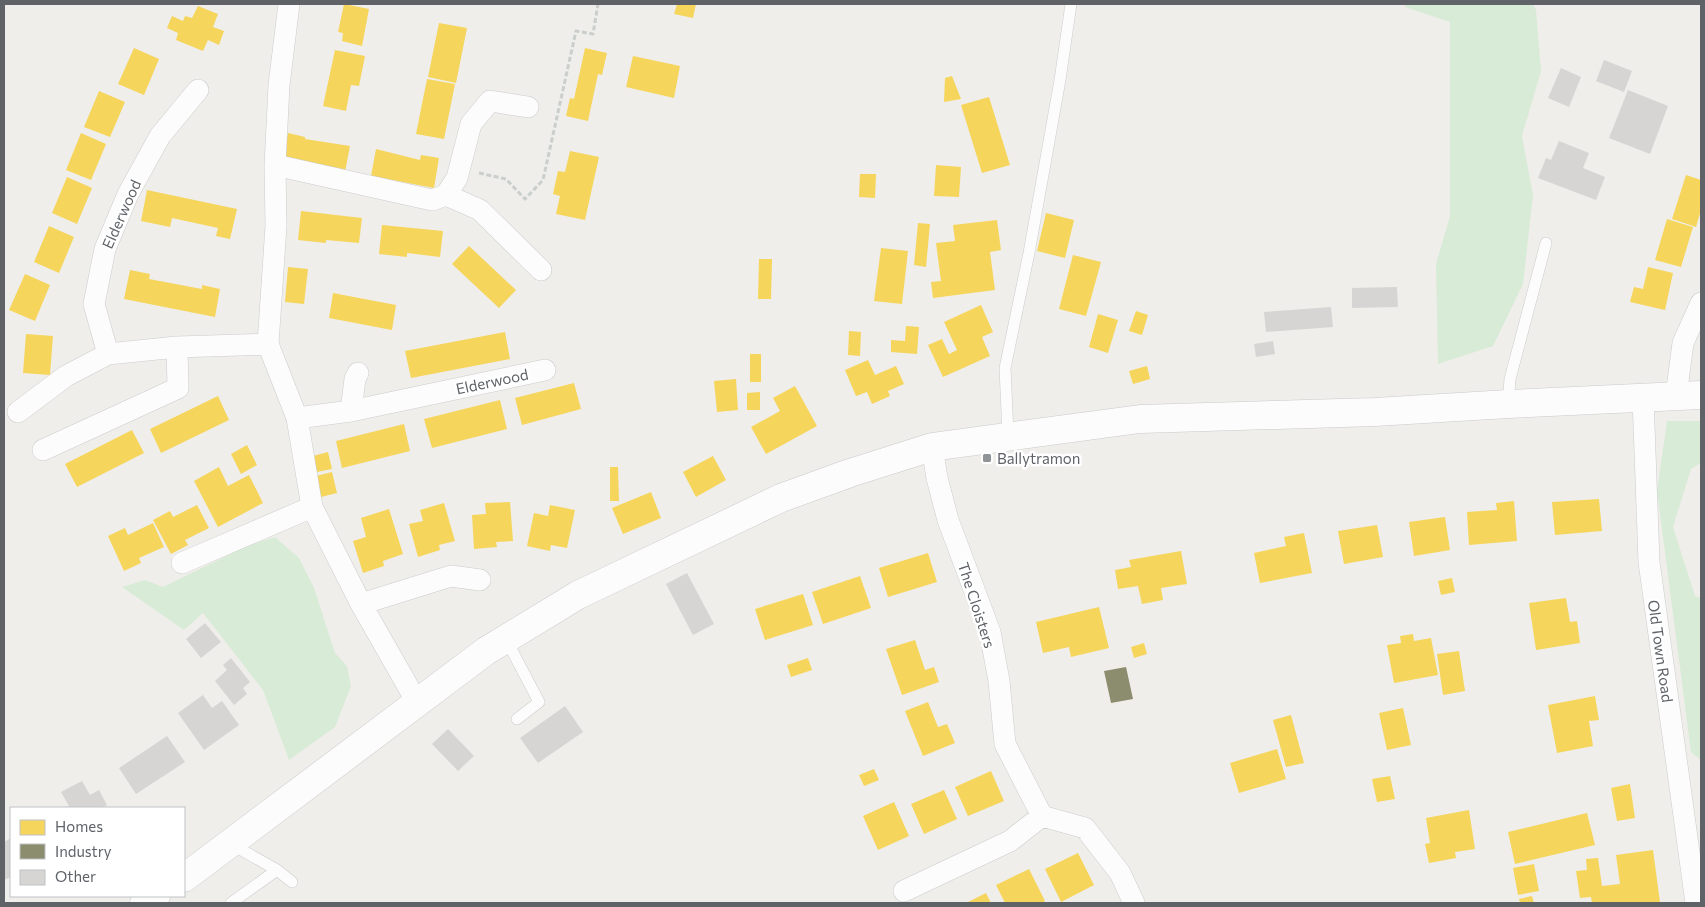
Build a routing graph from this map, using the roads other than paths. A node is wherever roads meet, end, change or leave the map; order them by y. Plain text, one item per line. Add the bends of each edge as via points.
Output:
1 (289, 4) edge
2 (1071, 4) edge
3 (198, 90) dead end
4 (528, 106) dead end
5 (275, 165) junction
6 (446, 195) junction
7 (1546, 243) dead end
8 (541, 270) dead end
9 (1701, 303) edge
10 (268, 344) junction
11 (176, 347) junction
12 (108, 354) junction
13 (545, 370) dead end
14 (358, 373) dead end
15 (1689, 396) edge
16 (1643, 397) junction
17 (1508, 404) junction
18 (350, 411) junction
19 (18, 412) dead end
20 (297, 418) junction
21 (1008, 435) junction
22 (932, 447) junction
23 (43, 450) dead end
24 (312, 507) junction
25 (182, 563) dead end
26 (480, 580) dead end
27 (361, 604) junction
28 (506, 639) junction
29 (418, 704) junction
30 (517, 719) dead end
31 (1042, 816) junction
32 (230, 844) junction
33 (277, 870) junction
34 (185, 877) edge
35 (292, 882) dead end
36 (904, 891) dead end
37 (231, 903) edge
38 (1134, 903) edge
39 (1696, 903) edge

1 - 5 street via 279,85
2 - 21 lane via 1029,253 1005,368
3 - 12 street, Elderwood via 160,136 128,194 105,249 94,304
4 - 6 street via 490,101 470,124 457,178
5 - 6 street via 432,200
5 - 10 street via 276,226
6 - 8 street via 480,210
7 - 17 lane via 1510,379
9 - 15 street via 1684,343
10 - 11 street
10 - 20 street
11 - 12 street
11 - 23 street via 178,388
12 - 19 street via 66,376
13 - 18 street, Elderwood
14 - 18 street
15 - 16 main road
16 - 17 main road
16 - 39 street, Old Town Road via 1649,562
17 - 21 main road via 1375,412 1140,419
18 - 20 street, Elderwood
20 - 24 street
21 - 22 main road
22 - 28 main road via 781,498 578,595
22 - 31 street, The Cloisters via 948,520 990,632 1006,744
24 - 25 street
24 - 27 street
26 - 27 street via 452,576
27 - 29 street
28 - 29 main road
28 - 30 lane via 539,702
29 - 32 main road
31 - 36 street via 1010,841
31 - 38 street via 1084,828 1120,873
32 - 33 lane
32 - 34 main road
33 - 35 lane
33 - 37 lane

